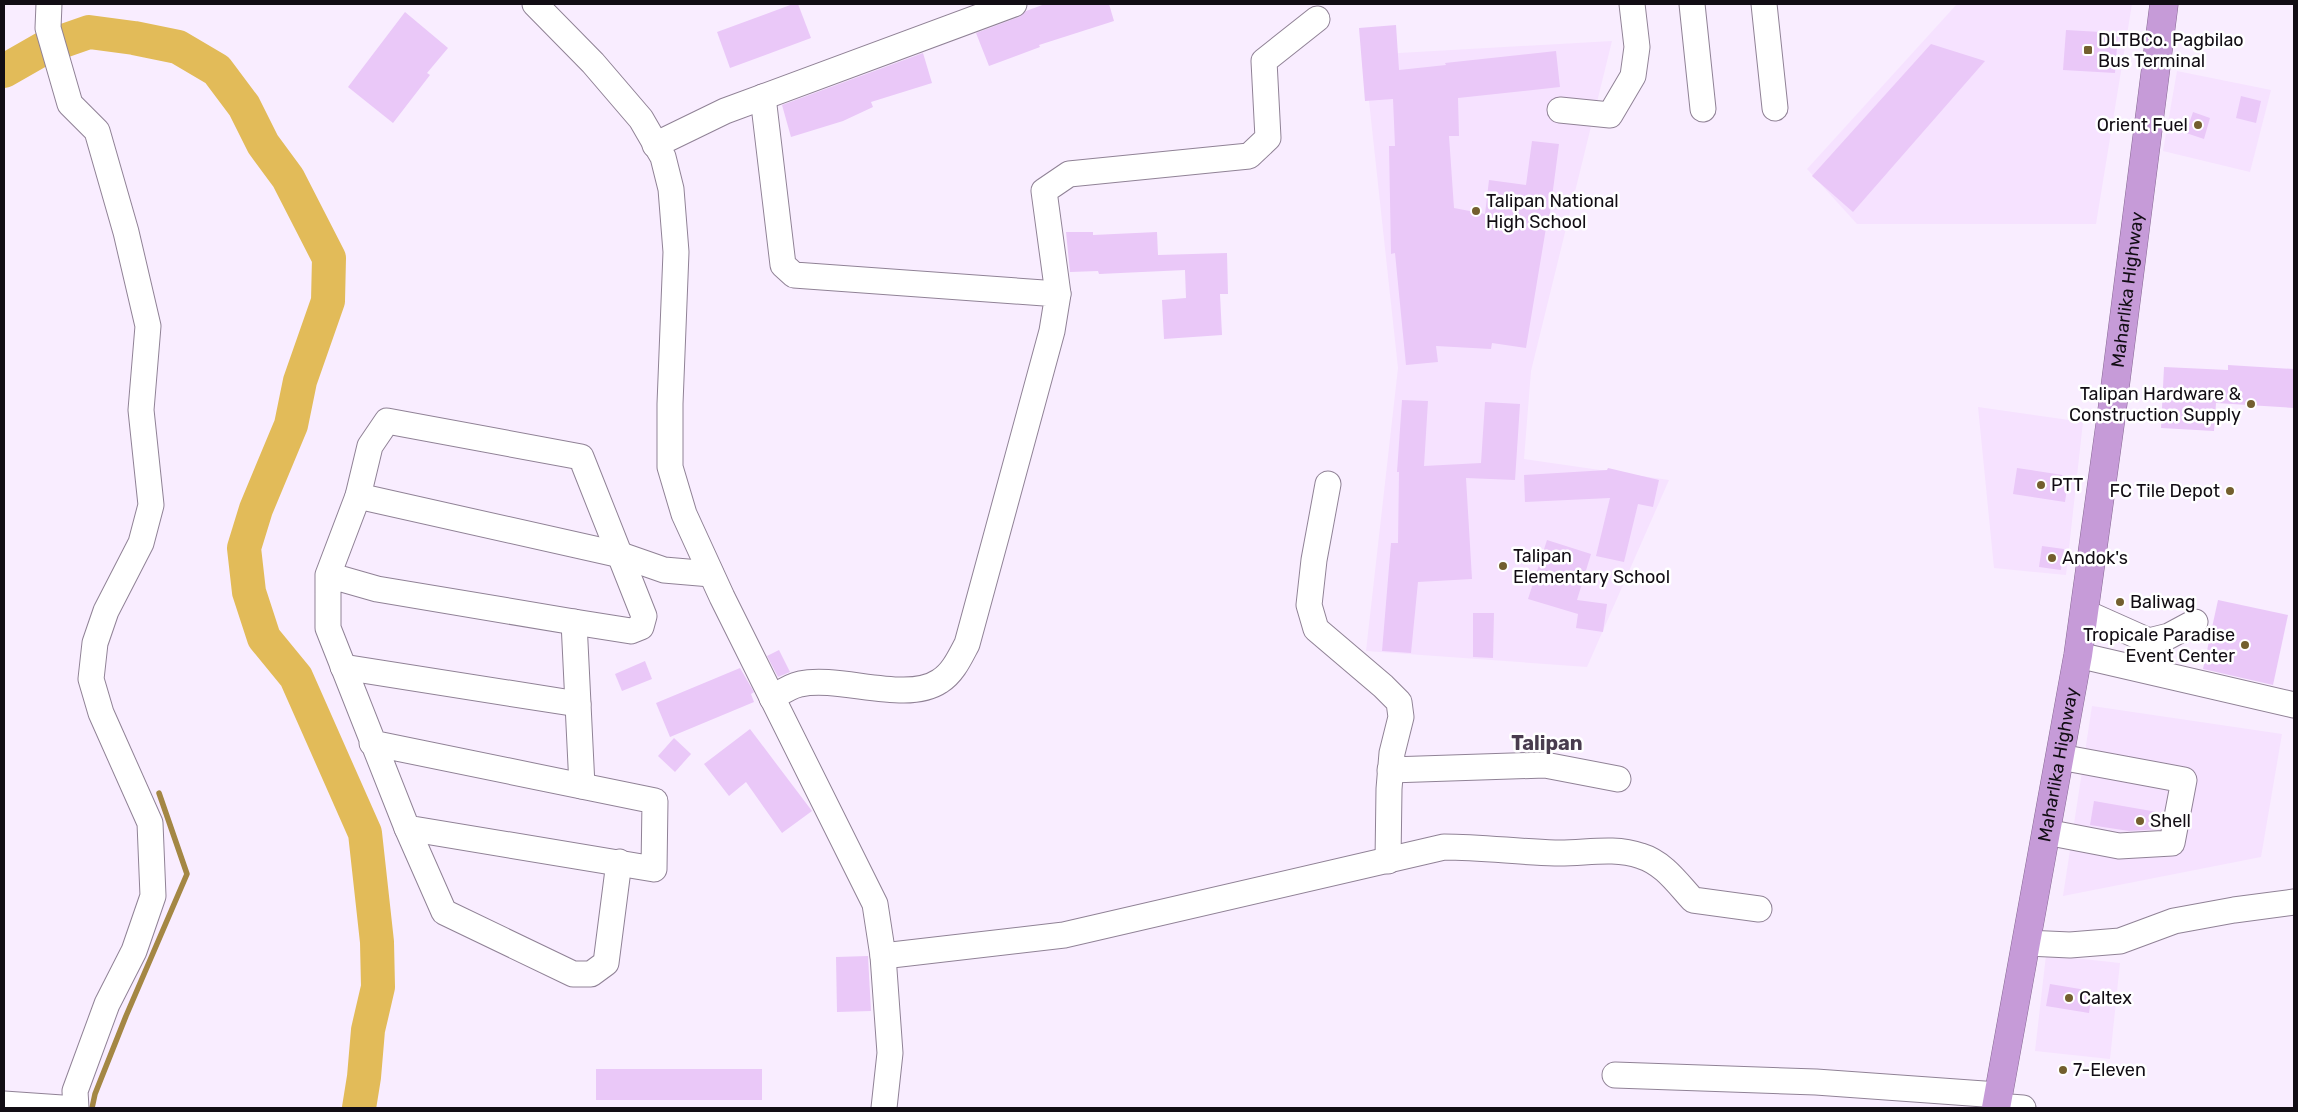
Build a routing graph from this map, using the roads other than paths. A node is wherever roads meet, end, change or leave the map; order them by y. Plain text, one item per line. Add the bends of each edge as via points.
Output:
1 (535, 4) edge
2 (1014, 4) edge
3 (1632, 4) edge
4 (1692, 4) edge
5 (1764, 4) edge
6 (2164, 4) edge
7 (49, 16) edge
8 (1316, 19) dead end
9 (763, 97) junction
10 (1775, 108) dead end
11 (1703, 109) dead end
12 (1560, 110) dead end
13 (656, 145) junction
14 (1058, 294) junction
15 (1328, 484) dead end
16 (358, 496) junction
17 (621, 555) junction
18 (711, 574) junction
19 (328, 575) junction
20 (2084, 612) junction
21 (574, 622) junction
22 (2195, 622) dead end
23 (2078, 655) junction
24 (343, 667) junction
25 (772, 698) junction
26 (578, 704) junction
27 (2294, 705) edge
28 (372, 743) junction
29 (2060, 757) junction
30 (1390, 770) junction
31 (1618, 779) dead end
32 (582, 786) junction
33 (407, 828) junction
34 (2046, 832) junction
35 (1388, 861) junction
36 (619, 862) junction
37 (2294, 902) edge
38 (1759, 909) dead end
39 (2026, 943) junction
40 (883, 956) junction
41 (1615, 1075) dead end
42 (1997, 1103) edge
43 (4, 1104) edge
44 (62, 1108) edge
45 (76, 1108) edge
46 (884, 1108) edge
47 (2023, 1108) edge

1 - 13 street via 593,63 641,119
2 - 9 street
3 - 12 street via 1637,48 1633,76 1610,115
4 - 11 street
5 - 10 street
6 - 20 highway, Maharlika Highway
7 - 45 street via 70,104 97,131 126,232 148,326 142,410 151,505 141,543 106,611 95,644 91,679 101,712 150,822 154,896 134,951 107,1004 75,1091
8 - 14 street via 1264,61 1268,138 1249,156 1069,174 1044,191
9 - 13 street via 725,111
9 - 14 street via 783,265 794,275
13 - 18 street via 663,157 671,189 676,252 670,467 684,514
14 - 25 street via 1052,331 967,644 953,668 941,681 923,689 820,682 798,684
15 - 30 street via 1309,605 1316,629 1399,702 1401,718
16 - 17 street
16 - 17 street via 370,446 387,421 581,457
16 - 19 street
17 - 18 street via 664,570
17 - 21 street via 644,616 642,627 631,631
18 - 25 street
19 - 21 street via 377,589
19 - 24 street via 328,628
20 - 22 street via 2149,640 2169,636
20 - 23 highway, Maharlika Highway
21 - 26 street
23 - 27 street
23 - 29 highway, Maharlika Highway
24 - 26 street
24 - 28 street
25 - 40 street via 875,904
26 - 32 street
28 - 32 street
28 - 33 street
29 - 34 highway, Maharlika Highway
29 - 34 street via 2184,780 2172,843 2119,846
30 - 31 street via 1545,765
30 - 35 street
32 - 36 street via 655,801 654,869
33 - 36 street
33 - 36 street via 444,912 573,974 591,974 606,963
34 - 39 highway, Maharlika Highway
35 - 38 street via 1444,847 1556,853 1614,850 1643,856 1663,868 1693,900
35 - 40 street via 1064,935
37 - 39 street via 2174,921 2120,941 2070,945
39 - 42 highway, Maharlika Highway
40 - 46 street via 890,1053
41 - 42 street via 1816,1082
42 - 47 street
43 - 44 street

